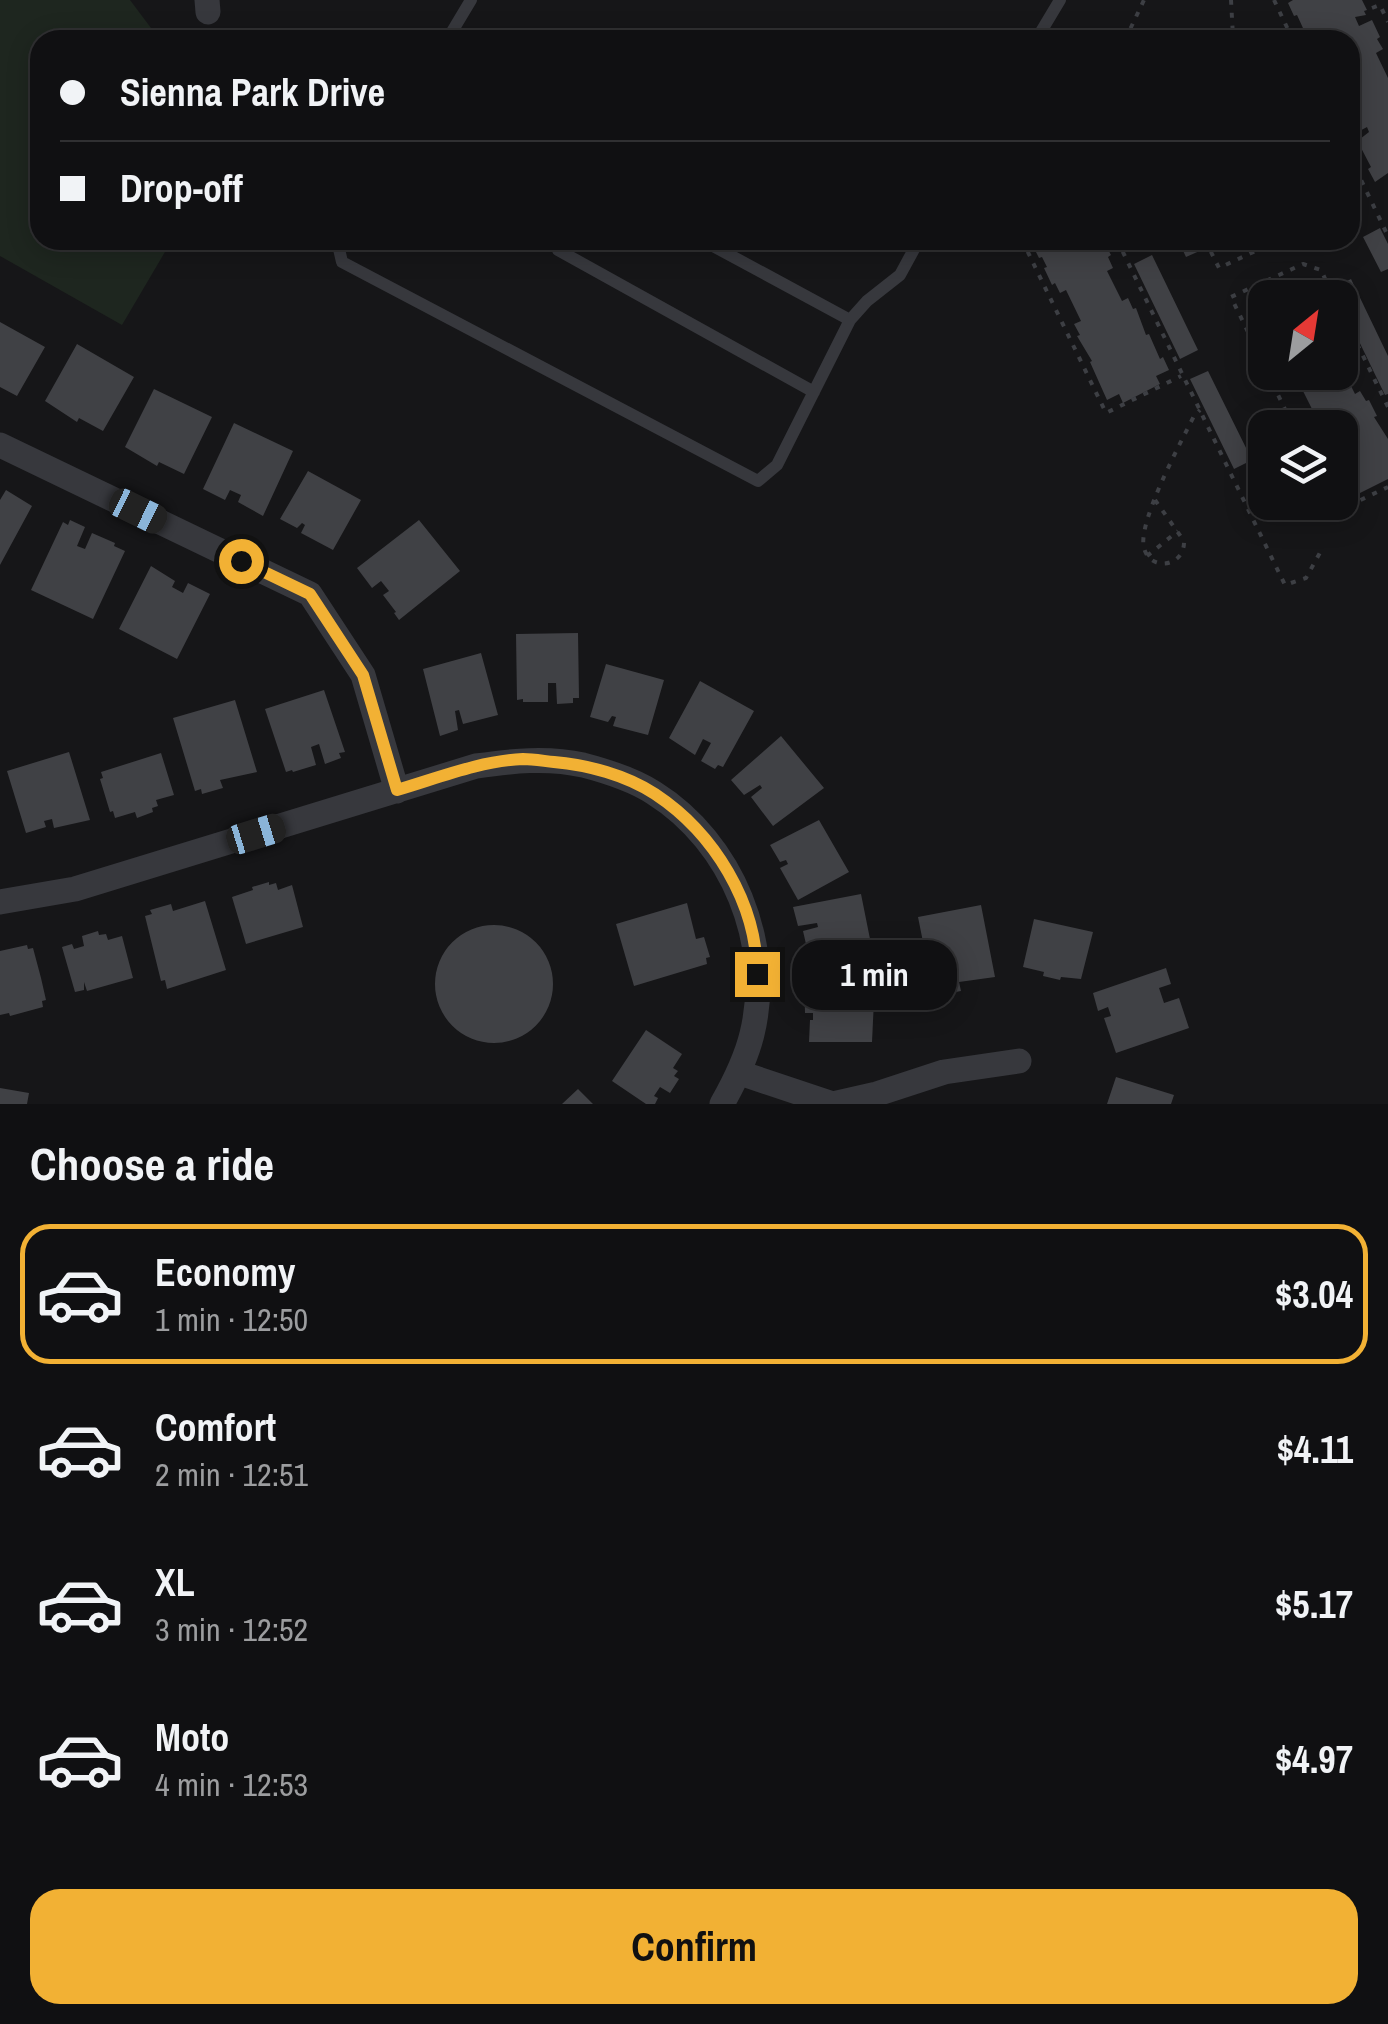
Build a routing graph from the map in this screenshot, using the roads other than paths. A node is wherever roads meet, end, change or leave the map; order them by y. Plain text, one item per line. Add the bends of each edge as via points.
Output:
1 (471, 0) edge
2 (1060, 0) edge
3 (452, 30) edge
4 (1042, 30) edge
5 (339, 250) edge
6 (558, 250) dead end
7 (720, 250) edge
8 (914, 250) edge
9 (850, 320) junction
10 (814, 392) junction
11 (0, 445) edge
12 (397, 790) junction
13 (0, 902) edge
14 (1019, 1061) dead end
15 (740, 1074) junction
16 (722, 1104) edge

1 - 3 lane
2 - 4 lane
5 - 10 lane via 342,262 758,481 777,465
6 - 10 lane
7 - 9 lane
8 - 9 lane via 900,275
9 - 10 lane
11 - 12 street via 310,594 363,675
12 - 13 street via 74,888
12 - 15 street via 524,759 581,765 654,793 690,822 735,885 757,950 753,1032
14 - 15 street via 944,1072 833,1104
15 - 16 street

